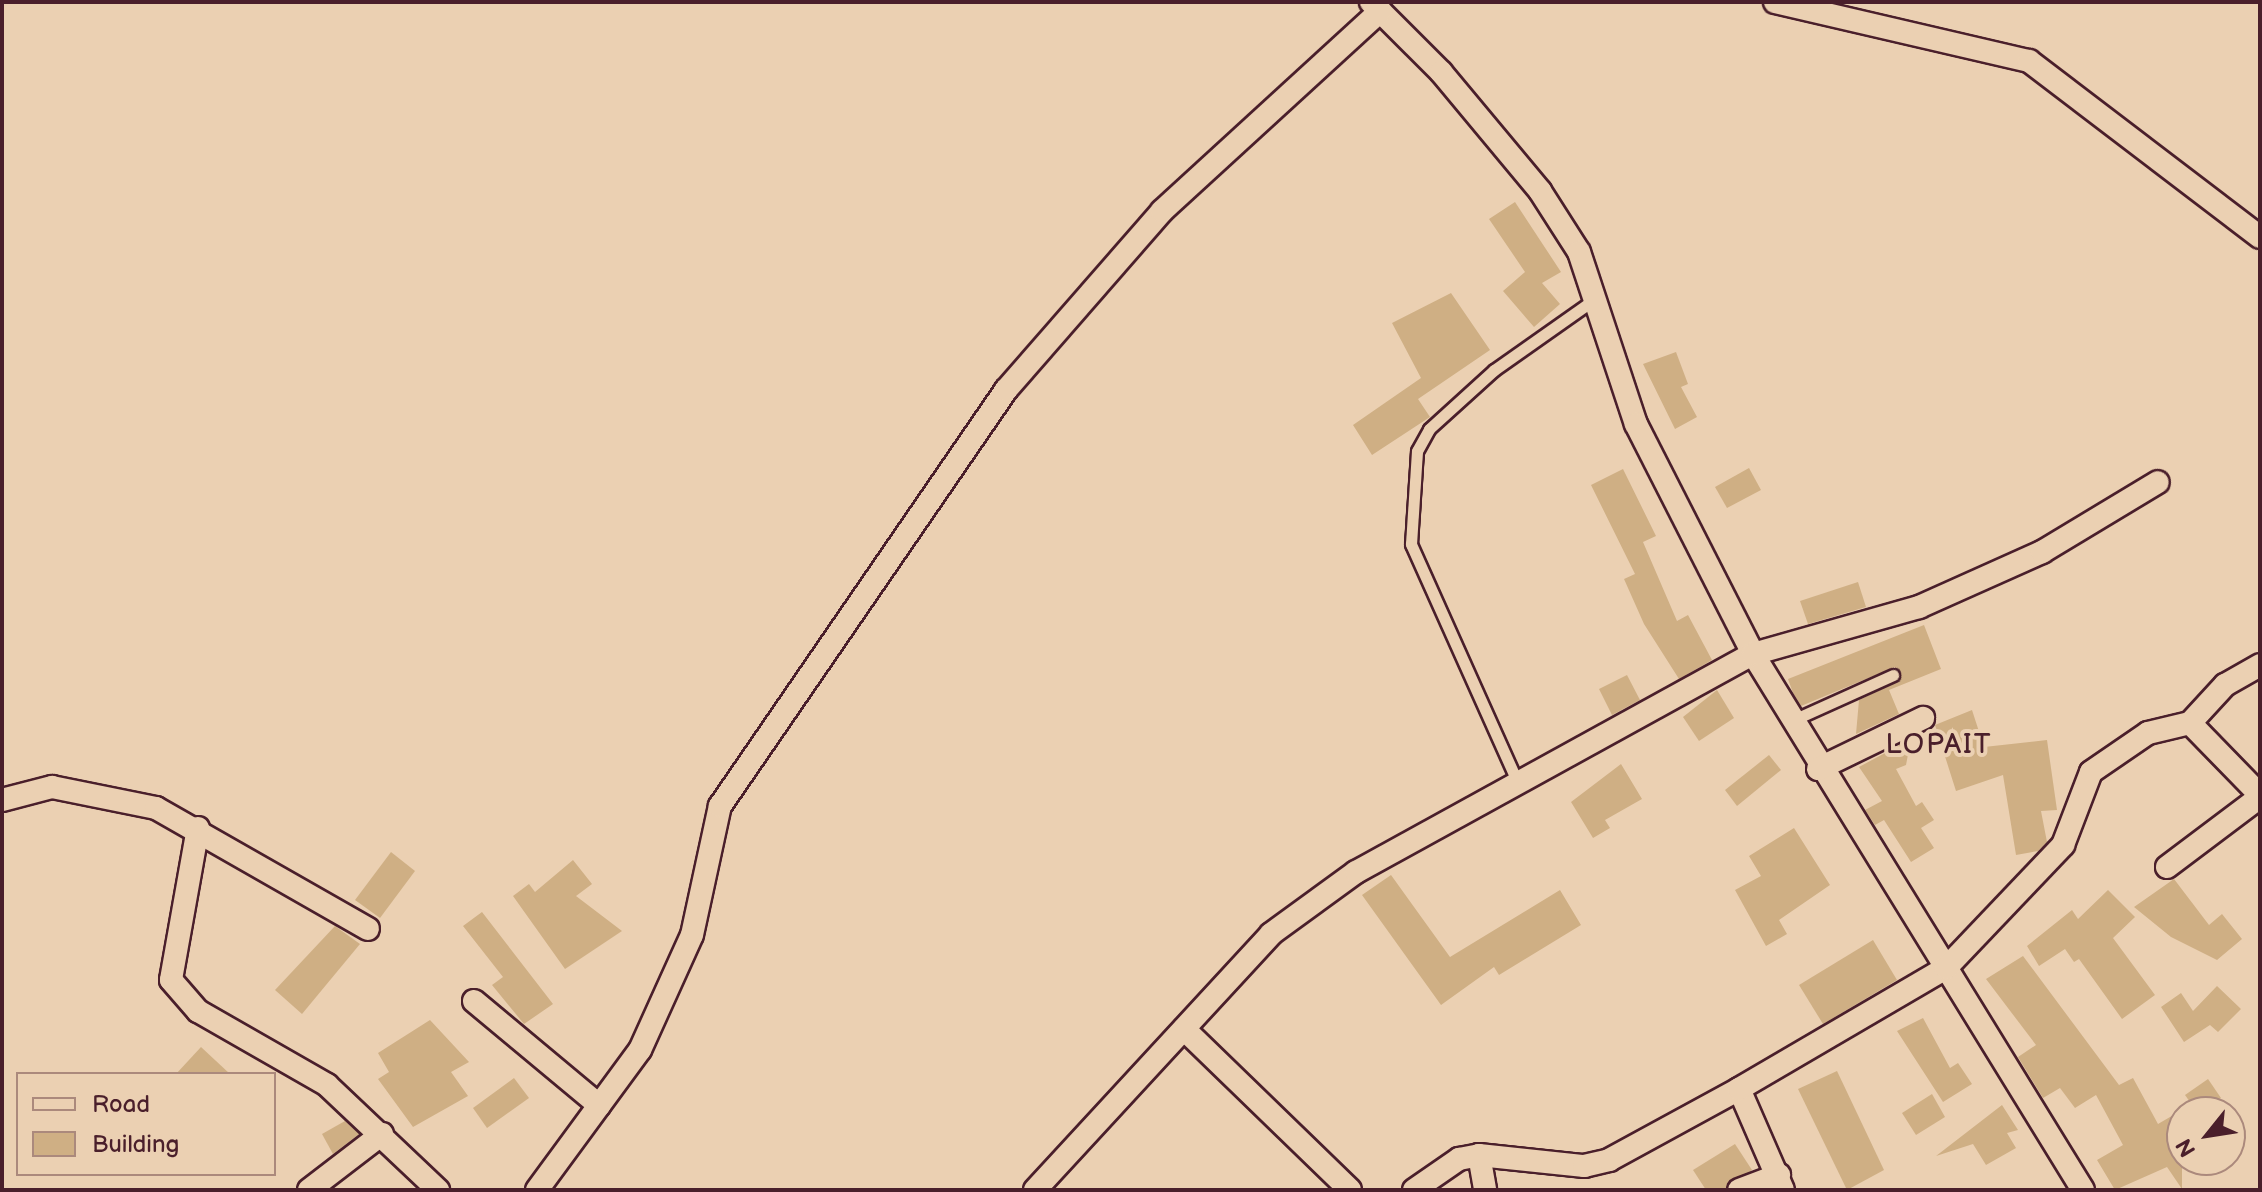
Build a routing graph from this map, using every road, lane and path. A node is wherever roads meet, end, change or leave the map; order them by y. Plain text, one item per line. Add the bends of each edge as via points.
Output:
1 (1775, 2) edge
2 (1375, 6) edge
3 (2260, 237) edge
4 (1595, 299) junction
5 (2158, 482) dead end
6 (1753, 654) junction
7 (2260, 665) edge
8 (1893, 675) dead end
9 (1923, 718) dead end
10 (1790, 721) junction
11 (2190, 723) junction
12 (1818, 769) junction
13 (1517, 781) junction
14 (2260, 796) edge
15 (2, 800) edge
16 (198, 828) junction
17 (2167, 867) dead end
18 (368, 929) dead end
19 (1946, 968) junction
20 (474, 1001) dead end
21 (1184, 1029) junction
22 (1739, 1089) junction
23 (599, 1105) junction
24 (382, 1134) junction
25 (1479, 1155) junction
26 (1781, 1183) edge
27 (309, 1190) edge
28 (438, 1190) edge
29 (537, 1190) edge
30 (1035, 1190) edge
31 (1350, 1190) edge
32 (1414, 1190) edge
33 (1485, 1190) edge
34 (1739, 1190) edge
35 (2083, 1190) edge

1 - 3 street via 2029,61
2 - 4 street via 1540,191 1579,252
2 - 23 street via 1162,211 1006,390 720,806 692,935 640,1050
4 - 6 street via 1636,424
4 - 13 lane via 1484,379 1429,429 1417,451 1411,544
5 - 6 street via 2042,552 1936,599
6 - 10 street
6 - 13 street
7 - 11 street via 2225,685
8 - 10 lane
9 - 12 street
10 - 12 street
11 - 14 street
11 - 19 street via 2148,733 2091,772 2063,845
12 - 19 street
13 - 21 street via 1313,900 1271,934
14 - 17 street
15 - 16 street via 52,787 91,790
16 - 18 street
16 - 24 street via 171,980 198,1011 327,1085
19 - 22 street
19 - 35 street
20 - 23 street
21 - 30 street
21 - 31 street
22 - 25 street via 1596,1163
22 - 26 street
23 - 29 street
24 - 27 street
24 - 28 street
25 - 32 street via 1459,1159
25 - 33 street
26 - 34 street

